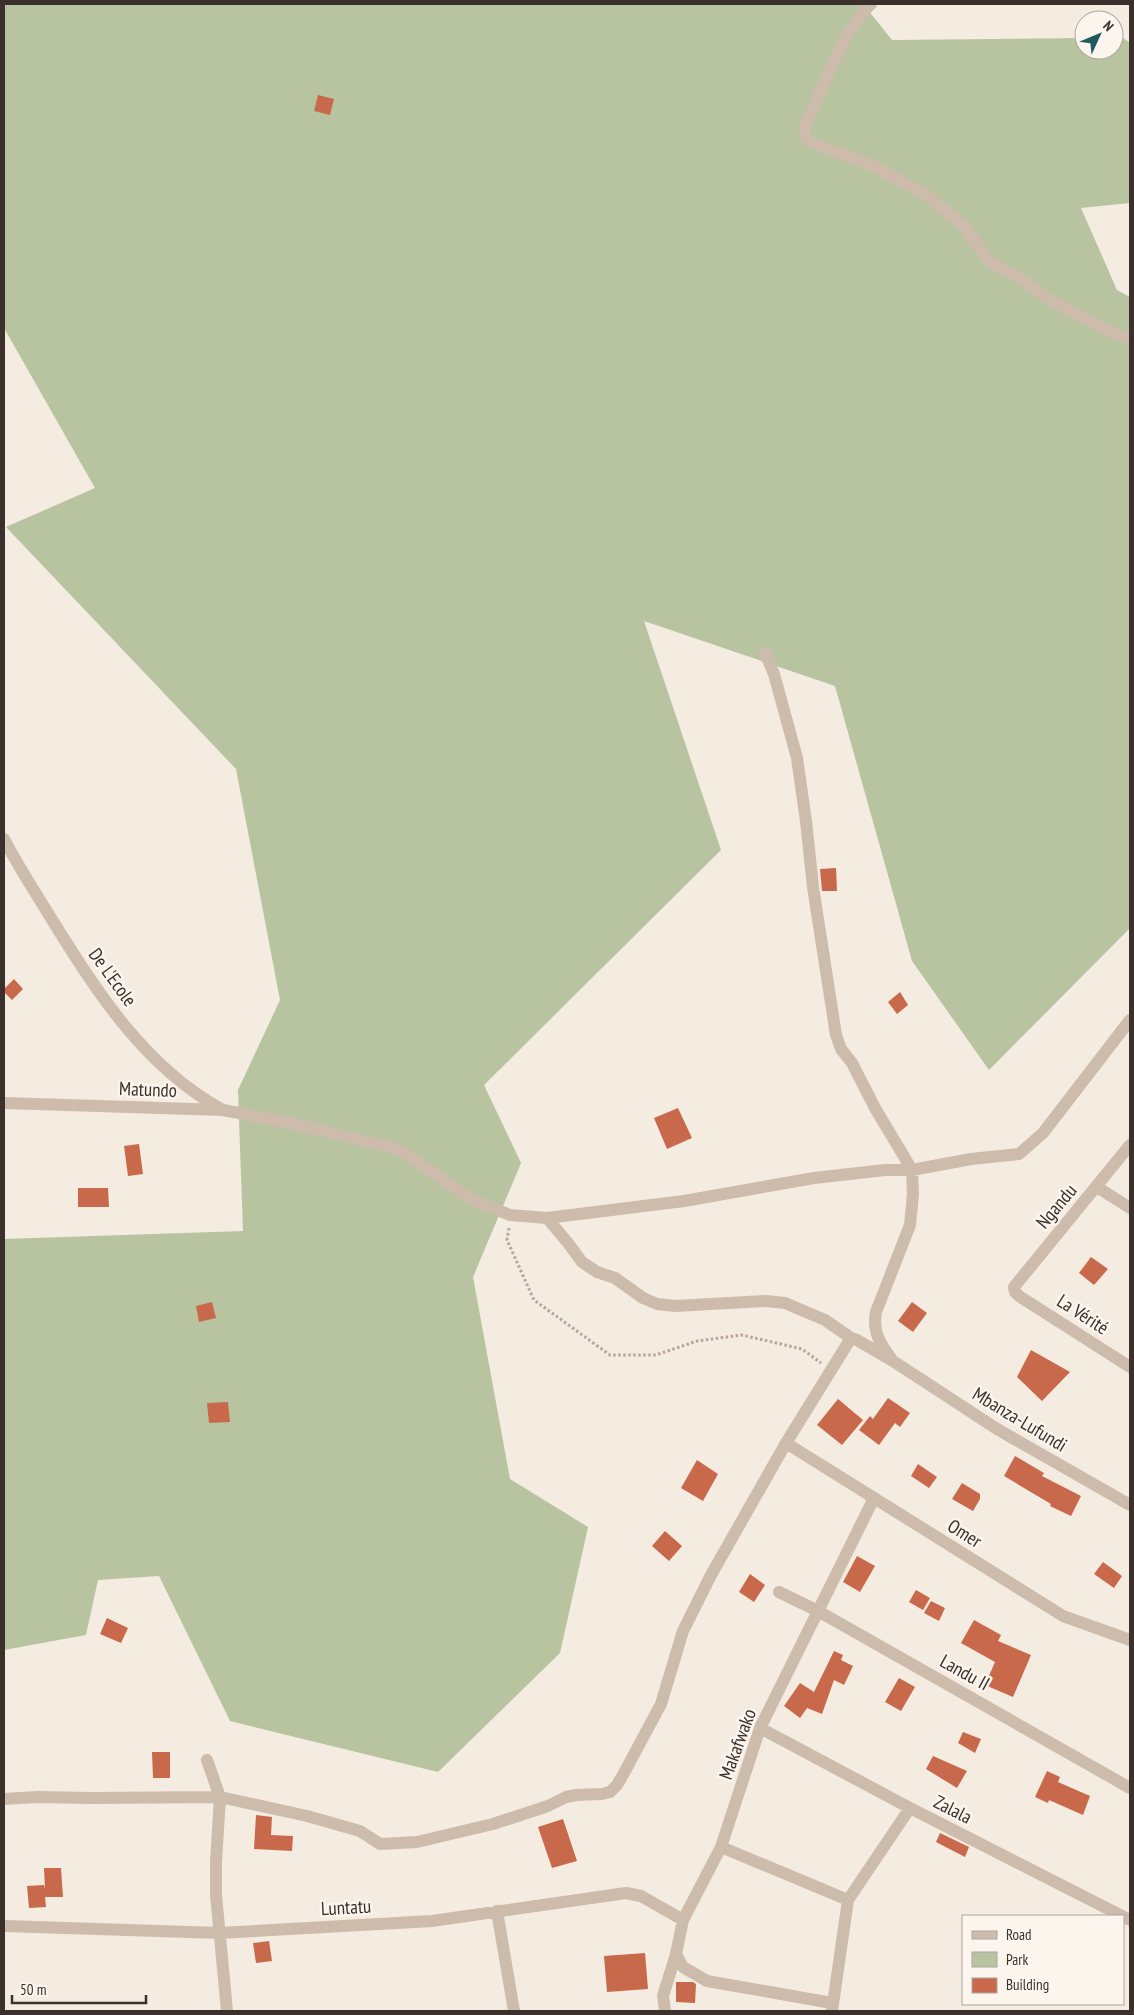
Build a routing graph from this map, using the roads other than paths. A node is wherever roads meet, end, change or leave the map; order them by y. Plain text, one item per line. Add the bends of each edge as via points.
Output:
1 (871, 4) edge
2 (1130, 338) edge
3 (765, 653) dead end
4 (4, 839) edge
5 (1130, 1020) edge
6 (4, 1103) edge
7 (223, 1110) junction
8 (1130, 1146) edge
9 (912, 1170) junction
10 (1097, 1187) junction
11 (1130, 1208) edge
12 (547, 1218) junction
13 (1015, 1292) joint
14 (851, 1338) junction
15 (893, 1361) junction
16 (1130, 1367) edge
17 (786, 1443) junction
18 (874, 1498) junction
19 (1130, 1505) edge
20 (779, 1592) dead end
21 (818, 1611) junction
22 (1130, 1640) edge
23 (760, 1728) junction
24 (208, 1760) dead end
25 (1130, 1788) edge
26 (220, 1797) junction
27 (4, 1800) edge
28 (910, 1808) junction
29 (721, 1847) junction
30 (848, 1900) junction
31 (497, 1911) junction
32 (1120, 1915) edge
33 (683, 1920) junction
34 (4, 1926) edge
35 (220, 1933) junction
36 (676, 1954) junction
37 (832, 2007) edge
38 (227, 2011) edge
39 (514, 2011) edge
40 (665, 2011) edge

1 - 2 street via 849,33 806,123 808,141 875,167 926,195 963,226 993,264 1099,326
3 - 9 street via 797,758 836,1035 841,1050 852,1063
4 - 7 street, De L'Ecole via 62,936 116,1016 168,1070 200,1098
5 - 9 street, Matundo via 1043,1133 1019,1154
6 - 7 street, Matundo
7 - 12 street, Matundo via 390,1147 404,1152 480,1203 510,1215
8 - 10 street, Ngandu
9 - 12 street, Matundo via 814,1178 684,1201
9 - 15 street via 910,1225 874,1324
10 - 11 street
10 - 13 street, Ngandu via 1016,1284
12 - 14 street, Mbanza-Lufundi via 582,1262 657,1304 785,1303 825,1320
13 - 16 street, La Vérité
14 - 15 street, Mbanza-Lufundi
14 - 17 street
15 - 19 street, Mbanza-Lufundi via 997,1428
17 - 18 street, Omer
17 - 26 street via 710,1574 683,1631 661,1704 624,1773 610,1792 566,1797 493,1824 417,1842 380,1844 360,1831
18 - 21 street, Makafwako
18 - 22 street, Omer via 1063,1616
20 - 21 street, Landu II
21 - 23 street, Makafwako
21 - 25 street, Landu II
23 - 28 street, Zalala
23 - 29 street, Makafwako
24 - 26 street
26 - 27 street via 38,1797
26 - 35 street via 216,1895
28 - 30 street
28 - 32 street, Zalala
29 - 30 street
29 - 33 street, Makafwako
30 - 37 street
31 - 33 street, Luntatu via 626,1893 642,1896
31 - 35 street, Luntatu via 432,1922
31 - 39 street
33 - 36 street, Makafwako
34 - 35 street, Luntatu
35 - 38 street
36 - 37 street via 683,1967 707,1981
36 - 40 street, Makafwako via 663,1996

